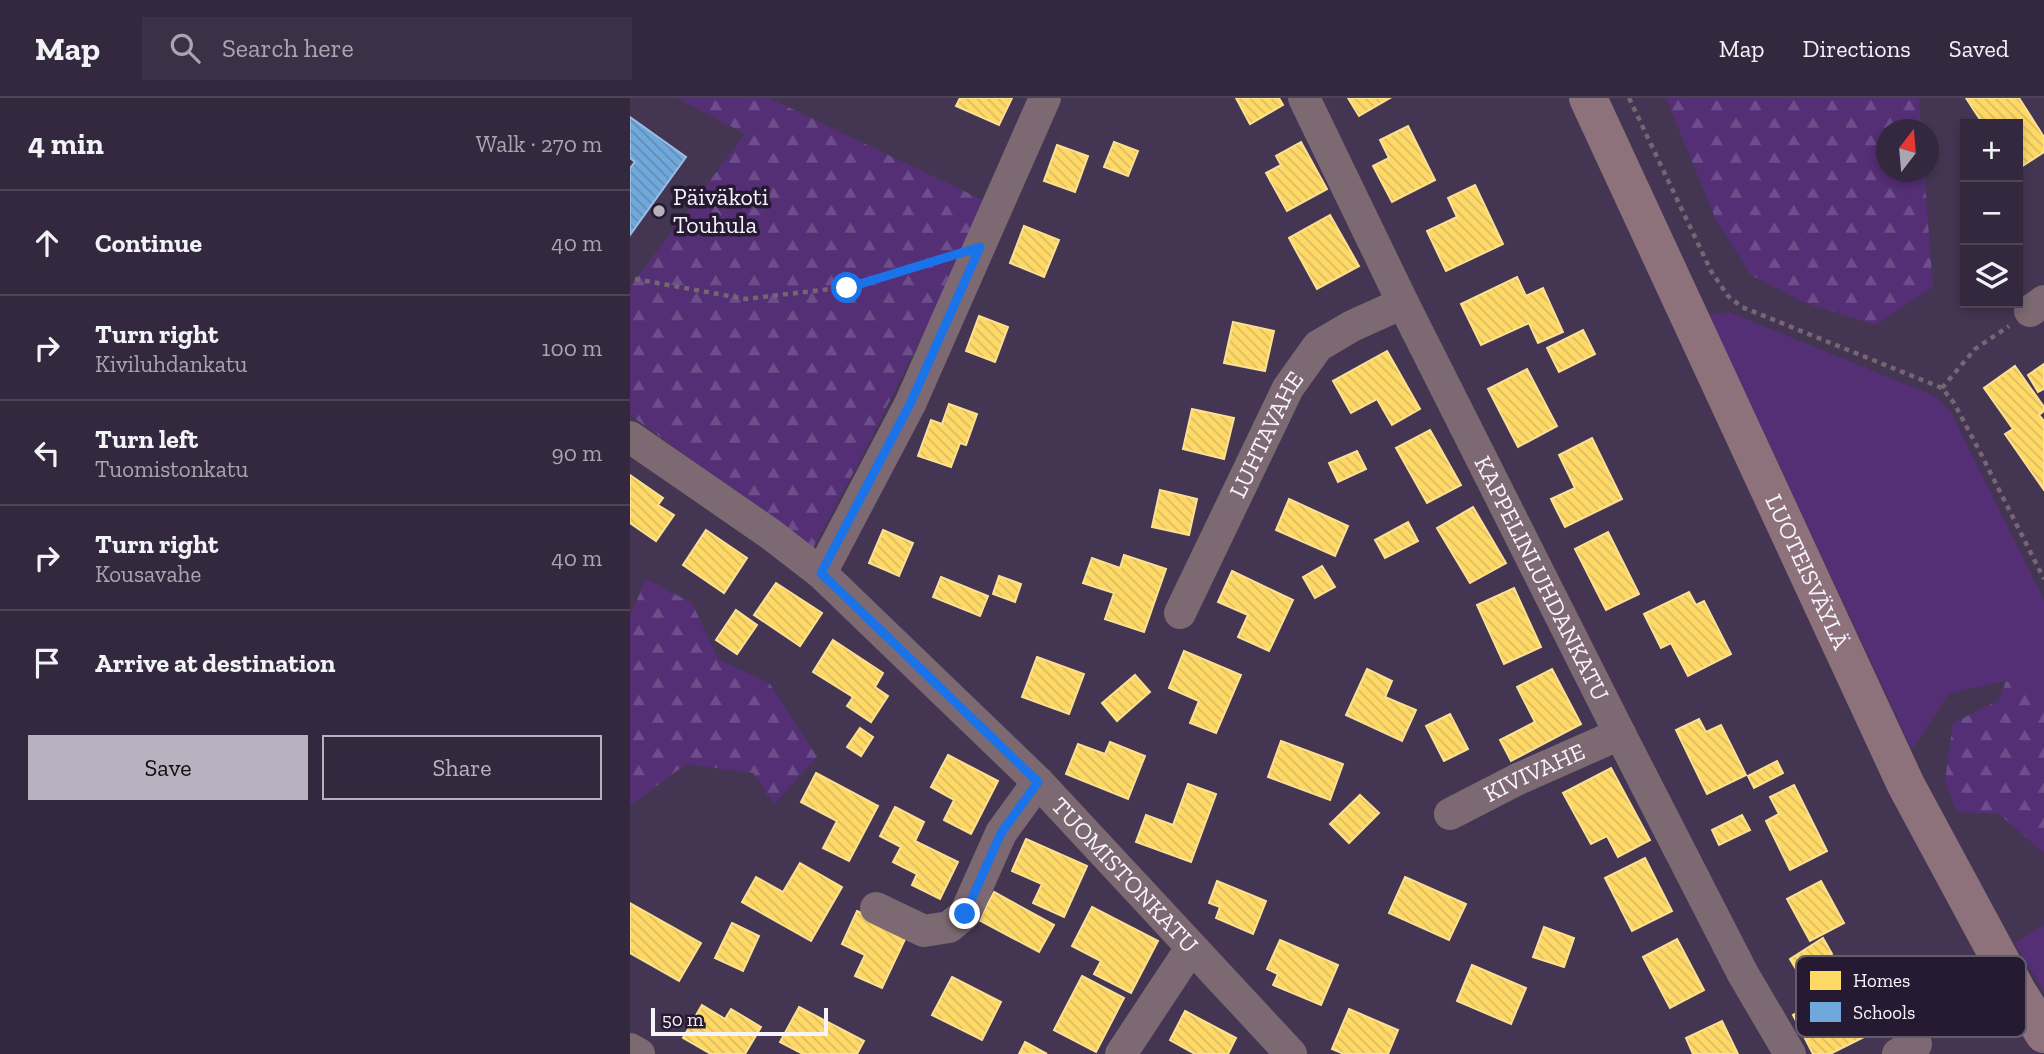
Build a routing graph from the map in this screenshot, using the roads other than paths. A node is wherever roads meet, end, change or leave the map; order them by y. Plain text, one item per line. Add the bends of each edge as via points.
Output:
1 (1045, 98) edge
2 (1304, 98) edge
3 (1588, 98) edge
4 (1404, 303) junction
5 (630, 437) edge
6 (821, 573) junction
7 (1180, 613) dead end
8 (1620, 734) junction
9 (1038, 782) junction
10 (1450, 814) dead end
11 (876, 908) dead end
12 (1191, 948) junction
13 (1998, 956) edge
14 (2026, 1005) edge
15 (2044, 1034) edge
16 (630, 1049) edge
17 (639, 1054) edge
18 (1121, 1054) edge
19 (1291, 1054) edge
20 (1790, 1054) edge

1 - 6 street via 910,404
2 - 4 street, KAPPELINLUHDANKATU
3 - 13 main road, LUOTEISVÄYLÄ via 1906,785
4 - 7 street, LUHTAVAHE via 1318,346 1288,388
4 - 8 street, KAPPELINLUHDANKATU
5 - 6 street, TUOMISTONKATU
6 - 9 street, TUOMISTONKATU
8 - 10 street, KIVIVAHE
8 - 20 street, KAPPELINLUHDANKATU via 1743,974
9 - 11 street via 1001,833 965,914 949,927 925,930
9 - 12 street, TUOMISTONKATU
12 - 18 street
12 - 19 street, TUOMISTONKATU
14 - 15 main road, LUOTEISVÄYLÄ
16 - 17 street

